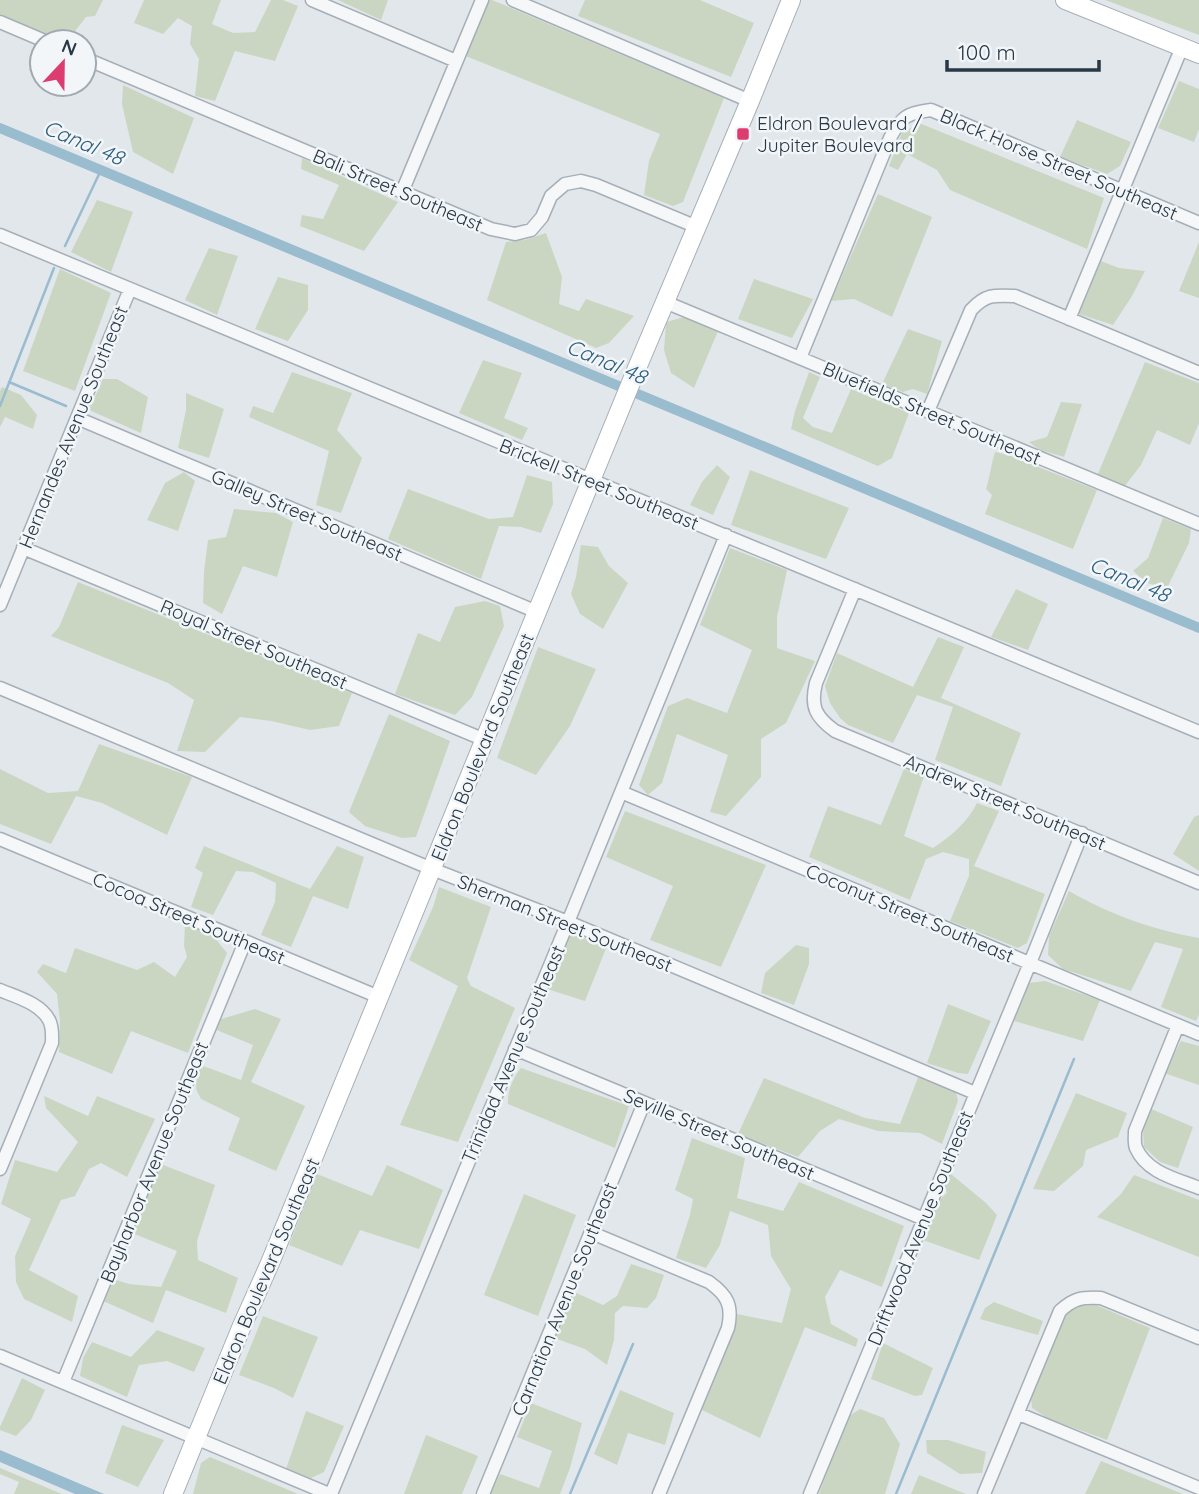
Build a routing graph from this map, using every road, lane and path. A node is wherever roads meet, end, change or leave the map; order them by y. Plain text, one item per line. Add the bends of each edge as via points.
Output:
1 (312, 0) edge
2 (482, 0) edge
3 (513, 0) edge
4 (791, 0) edge
5 (1065, 0) edge
6 (0, 22) edge
7 (28, 34) edge
8 (1182, 47) junction
9 (1199, 54) edge
10 (456, 61) junction
11 (98, 64) edge
12 (750, 101) junction
13 (1122, 191) junction
14 (402, 192) junction
15 (1199, 223) edge
16 (697, 227) junction
17 (0, 235) edge
18 (130, 289) junction
19 (665, 302) junction
20 (1069, 319) junction
21 (800, 358) junction
22 (1199, 373) edge
23 (929, 411) junction
24 (77, 418) junction
25 (591, 481) junction
26 (1199, 524) edge
27 (726, 535) junction
28 (23, 548) junction
29 (855, 589) junction
30 (0, 605) edge
31 (537, 612) junction
32 (0, 688) edge
33 (1199, 732) edge
34 (485, 740) junction
35 (621, 792) junction
36 (1082, 833) junction
37 (0, 839) edge
38 (432, 869) junction
39 (1199, 883) edge
40 (568, 922) junction
41 (245, 942) junction
42 (1030, 963) junction
43 (0, 990) edge
44 (379, 998) junction
45 (1178, 1026) junction
46 (1199, 1034) edge
47 (515, 1049) junction
48 (975, 1093) junction
49 (645, 1103) junction
50 (0, 1169) edge
51 (1199, 1188) edge
52 (924, 1219) junction
53 (592, 1233) junction
54 (1199, 1338) edge
55 (0, 1356) edge
56 (63, 1382) junction
57 (1018, 1414) junction
58 (197, 1437) junction
59 (1199, 1488) edge
60 (173, 1494) edge
61 (330, 1494) edge
62 (484, 1494) edge
63 (659, 1494) edge
64 (810, 1494) edge
65 (984, 1494) edge

1 - 10 street
2 - 10 street
3 - 12 street
4 - 12 street, Eldron Boulevard Southeast
5 - 8 street
6 - 7 street
8 - 9 street
8 - 13 street
10 - 14 street
11 - 14 street, Bali Street Southeast
12 - 16 street, Eldron Boulevard Southeast
13 - 15 street, Black Horse Street Southeast
13 - 20 street
13 - 21 street, Black Horse Street Southeast via 932,110 909,115 890,138
14 - 16 street, Bali Street Southeast via 491,229 515,234 531,230 551,197 565,184 581,181
16 - 19 street, Eldron Boulevard Southeast
17 - 18 street, Brickell Street Southeast
18 - 24 street, Hernandes Avenue Southeast
18 - 25 street, Brickell Street Southeast
19 - 21 street, Bluefields Street Southeast
19 - 25 street, Eldron Boulevard Southeast
20 - 22 street
20 - 23 street via 1016,296 981,300 971,310
21 - 23 street, Bluefields Street Southeast
23 - 26 street, Bluefields Street Southeast
24 - 28 street, Hernandes Avenue Southeast
24 - 31 street, Galley Street Southeast
25 - 27 street, Brickell Street Southeast
25 - 31 street, Eldron Boulevard Southeast
27 - 29 street, Brickell Street Southeast
27 - 35 street, Trinidad Avenue Southeast
28 - 30 street, Hernandes Avenue Southeast
28 - 34 street, Royal Street Southeast
29 - 33 street, Brickell Street Southeast
29 - 36 street, Andrew Street Southeast via 813,696 823,723 835,732
31 - 34 street, Eldron Boulevard Southeast
32 - 38 street, Sherman Street Southeast
34 - 38 street, Eldron Boulevard Southeast
35 - 40 street, Trinidad Avenue Southeast
35 - 42 street, Coconut Street Southeast
36 - 39 street, Andrew Street Southeast
36 - 42 street, Driftwood Avenue Southeast
37 - 41 street, Cocoa Street Southeast
38 - 40 street, Sherman Street Southeast
38 - 44 street, Eldron Boulevard Southeast
40 - 47 street, Trinidad Avenue Southeast
40 - 48 street, Sherman Street Southeast
41 - 44 street, Cocoa Street Southeast
41 - 56 street, Bayharbor Avenue Southeast
42 - 45 street, Coconut Street Southeast
42 - 48 street, Driftwood Avenue Southeast
43 - 50 street via 40,1010 52,1029 51,1043
44 - 58 street, Eldron Boulevard Southeast
45 - 46 street, Coconut Street Southeast
45 - 51 street via 1135,1131 1135,1146 1158,1172
47 - 49 street, Seville Street Southeast
47 - 61 street, Trinidad Avenue Southeast
48 - 52 street, Driftwood Avenue Southeast
49 - 52 street, Seville Street Southeast
49 - 53 street, Carnation Avenue Southeast
52 - 64 street, Driftwood Avenue Southeast
53 - 62 street, Carnation Avenue Southeast
53 - 63 street via 709,1282 728,1302 728,1328
54 - 57 street via 1101,1298 1085,1297 1070,1303 1060,1311
55 - 56 street
56 - 58 street
57 - 59 street
57 - 65 street
58 - 60 street, Eldron Boulevard Southeast
58 - 61 street

